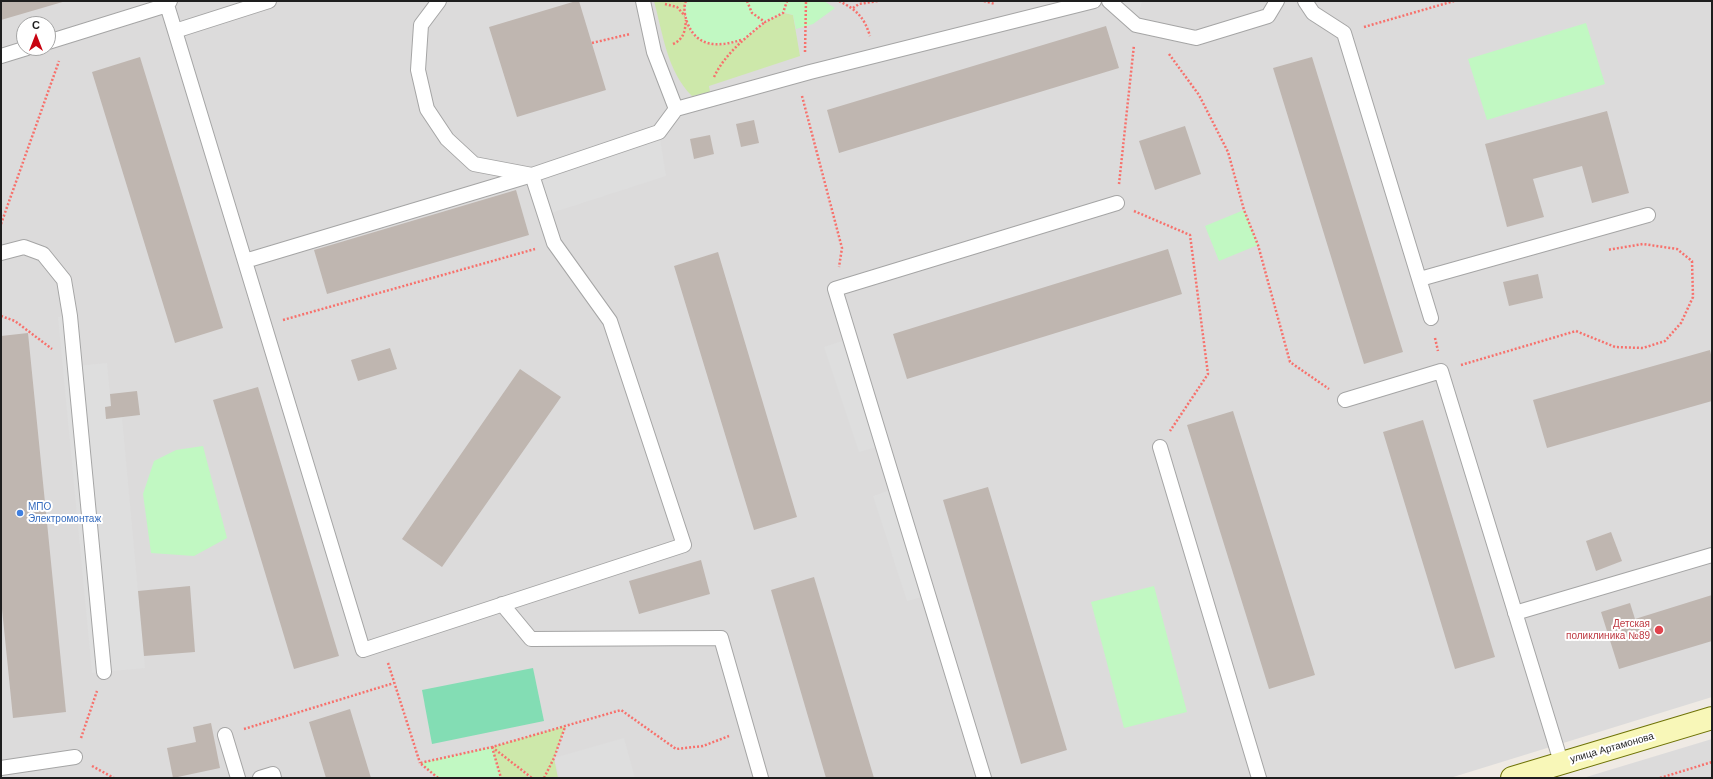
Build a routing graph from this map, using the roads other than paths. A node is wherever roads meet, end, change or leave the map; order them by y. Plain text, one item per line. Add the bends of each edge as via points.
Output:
1 (269, 1) edge
2 (439, 1) edge
3 (643, 1) edge
4 (1094, 1) edge
5 (1109, 1) edge
6 (1277, 1) edge
7 (1305, 1) edge
8 (169, 3) edge
9 (146, 6) edge
10 (174, 31) junction
11 (56, 39) edge
12 (16, 51) edge
13 (1, 56) edge
14 (676, 109) junction
15 (532, 176) junction
16 (1117, 204) road end
17 (1648, 215) dead end
18 (1, 253) edge
19 (245, 261) junction
20 (1420, 279) junction
21 (1431, 318) road end
22 (1345, 400) road end
23 (1160, 447) road end
24 (1712, 555) edge
25 (502, 604) junction
26 (1515, 613) junction
27 (104, 672) road end
28 (1711, 722) edge
29 (225, 735) road end
30 (75, 757) road end
31 (1561, 762) junction
32 (1, 768) edge
33 (238, 778) edge
34 (260, 778) edge
35 (274, 778) edge
36 (761, 778) edge
37 (984, 778) edge
38 (1259, 778) edge
39 (1512, 778) edge

1 - 10 lane
2 - 15 lane via 421,25 418,70 427,109 447,139 474,164
3 - 14 lane via 654,52
4 - 14 lane via 810,72
5 - 6 lane via 1136,25 1196,38 1268,16
7 - 20 lane via 1312,13 1344,33
8 - 9 lane
8 - 10 lane
9 - 11 lane
10 - 19 lane
12 - 13 lane
14 - 15 lane via 659,132
15 - 19 lane
15 - 25 lane via 554,243 610,321 684,545
16 - 37 lane via 835,289
17 - 20 lane
18 - 27 lane via 24,247 43,254 64,280 70,316
19 - 25 lane via 363,650
20 - 21 lane
22 - 26 lane via 1442,371
23 - 38 lane
24 - 26 lane
25 - 36 lane via 531,639 721,638
26 - 31 lane
28 - 31 street, улица Артамонова
29 - 33 lane
30 - 32 lane
31 - 39 street, улица Артамонова
34 - 35 lane via 273,774

